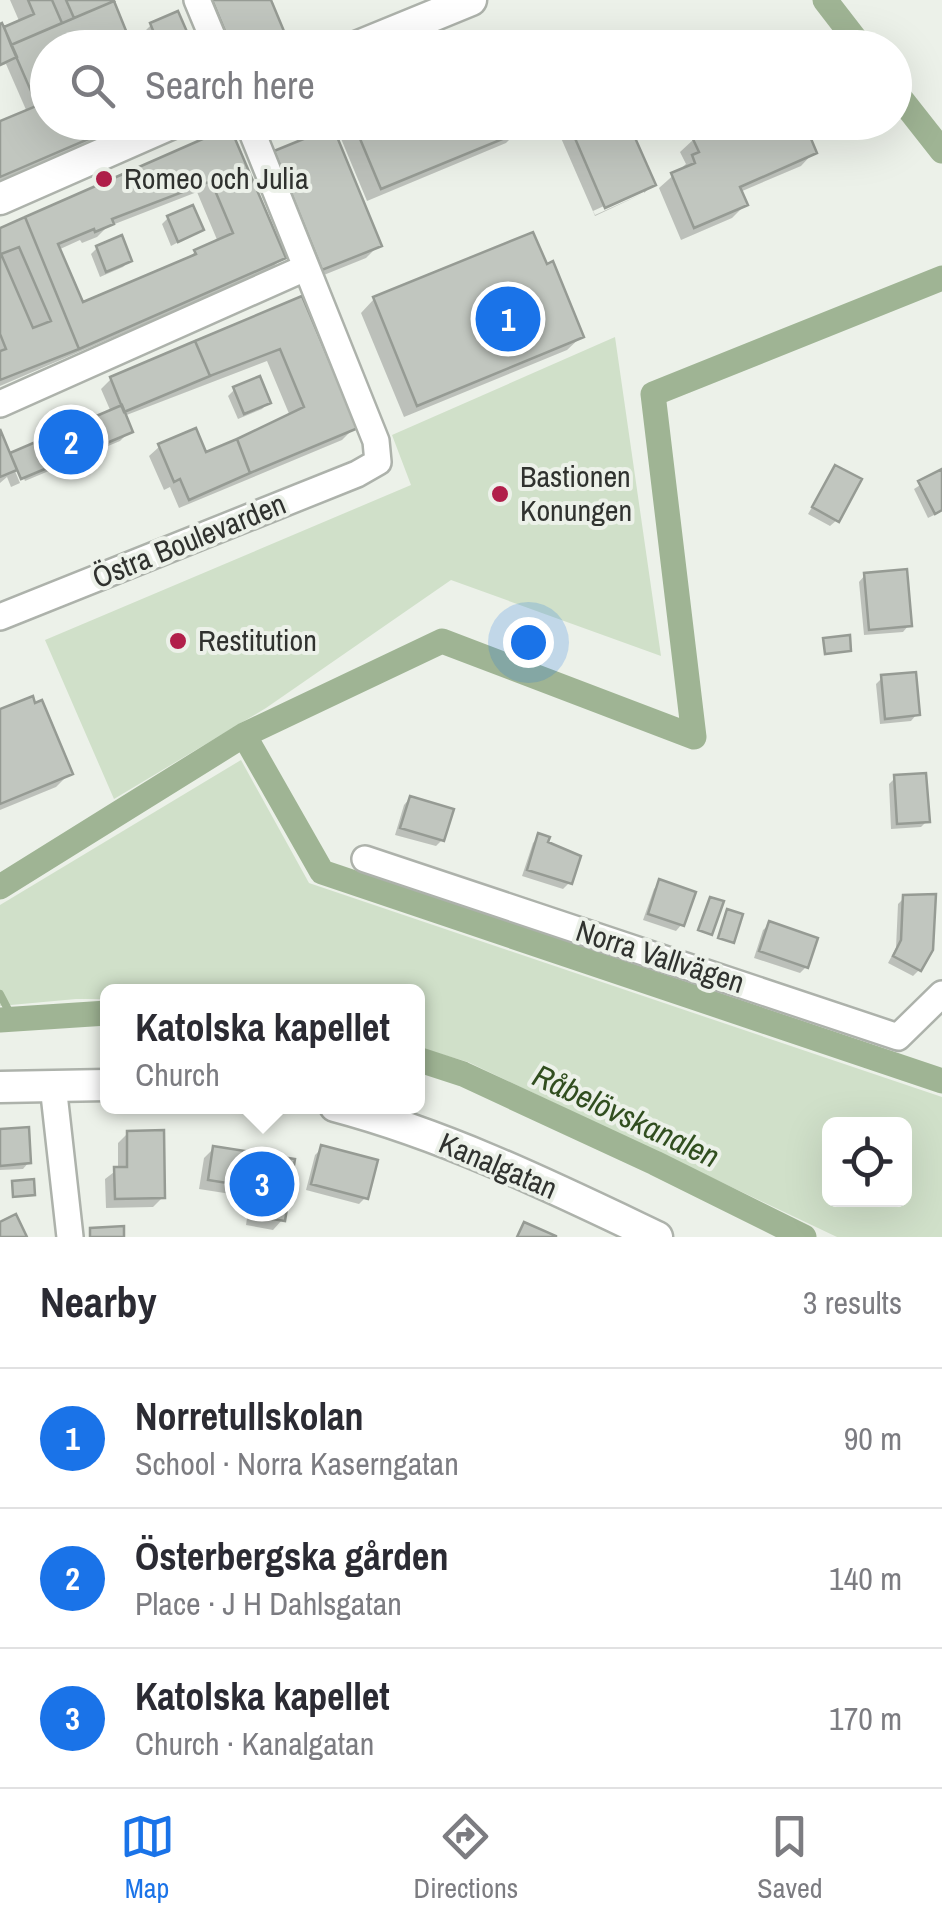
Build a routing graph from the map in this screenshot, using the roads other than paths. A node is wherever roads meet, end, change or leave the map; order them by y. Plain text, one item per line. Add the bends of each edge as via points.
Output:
1 (197, 0) edge
2 (471, 0) edge
3 (210, 30) edge
4 (398, 30) edge
5 (134, 140) edge
6 (255, 140) edge
7 (0, 199) edge
8 (305, 268) junction
9 (0, 404) edge
10 (0, 618) edge
11 (365, 859) dead end
12 (942, 994) edge
13 (53, 1085) junction
14 (100, 1085) edge
15 (0, 1087) edge
16 (359, 1114) edge
17 (70, 1237) edge
18 (657, 1237) edge

1 - 3 street
2 - 4 street
5 - 7 street
6 - 8 street
8 - 9 street
8 - 10 street, Östra Boulevarden via 376,442 378,462
11 - 12 street, Norra Vallvägen via 898,1036
13 - 14 street
13 - 15 street
13 - 17 street
16 - 18 street, Kanalgatan via 466,1149

